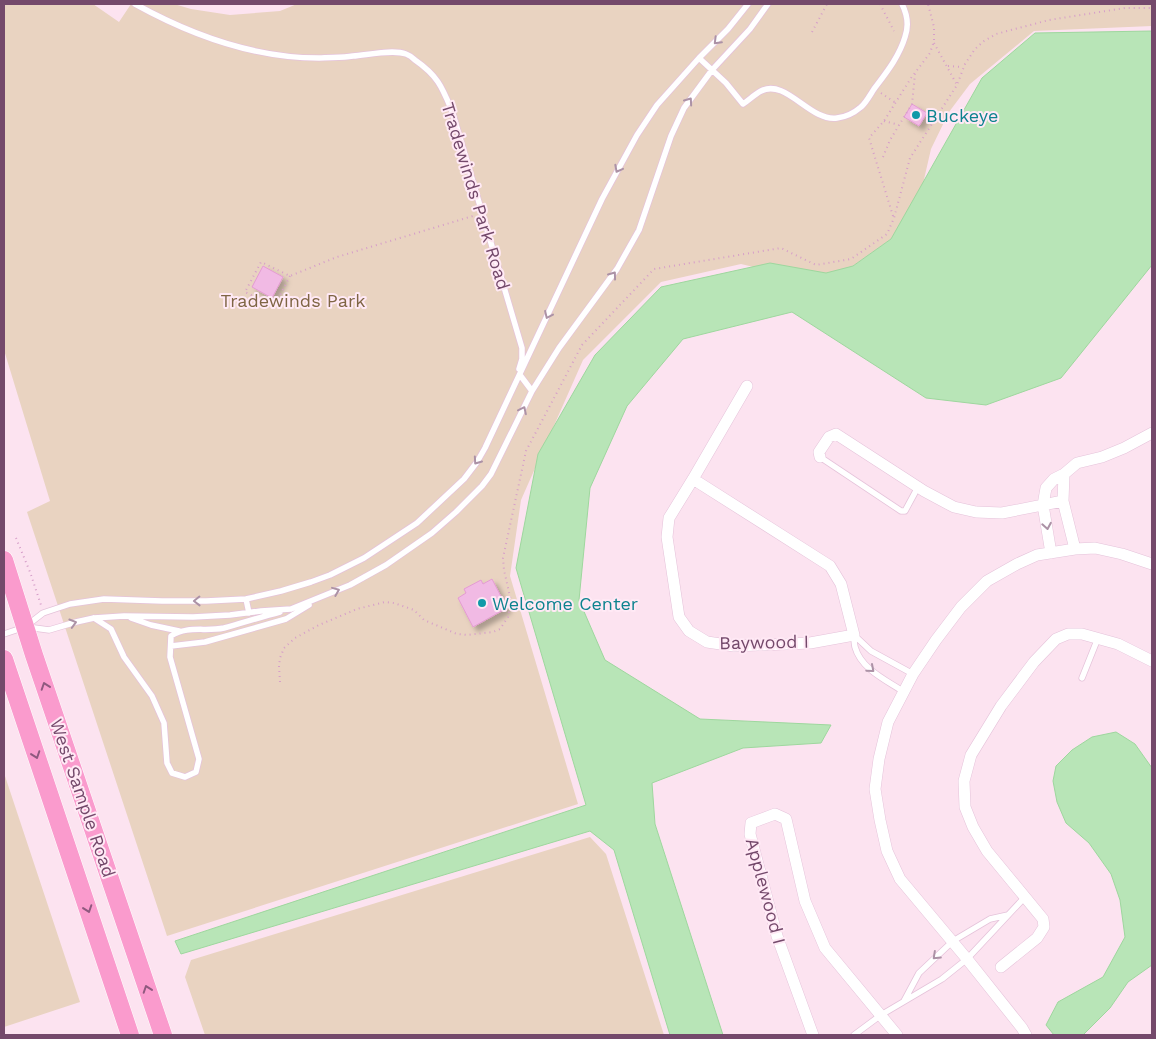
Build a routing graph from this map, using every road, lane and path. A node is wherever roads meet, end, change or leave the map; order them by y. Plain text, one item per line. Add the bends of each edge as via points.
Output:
1 (135, 4) edge
2 (748, 4) edge
3 (768, 4) edge
4 (827, 4) edge
5 (880, 4) edge
6 (902, 4) edge
7 (928, 4) edge
8 (1152, 8) edge
9 (894, 31) dead end
10 (812, 32) dead end
11 (934, 41) junction
12 (699, 58) junction
13 (947, 66) junction
14 (963, 67) junction
15 (712, 70) junction
16 (915, 74) junction
17 (957, 85) junction
18 (875, 89) junction
19 (896, 102) junction
20 (884, 121) junction
21 (899, 125) junction
22 (883, 157) dead end
23 (482, 213) junction
24 (894, 218) junction
25 (290, 276) junction
26 (520, 375) junction
27 (747, 386) dead end
28 (532, 391) junction
29 (512, 392) junction
30 (1152, 433) edge
31 (820, 458) joint
32 (1064, 474) junction
33 (693, 479) junction
34 (918, 487) junction
35 (1062, 502) junction
36 (1043, 505) junction
37 (16, 538) dead end
38 (1075, 550) junction
39 (1051, 553) junction
40 (4, 560) edge
41 (1152, 564) edge
42 (246, 599) junction
43 (318, 599) junction
44 (41, 606) dead end
45 (291, 609) junction
46 (249, 613) junction
47 (124, 616) junction
48 (94, 618) junction
49 (25, 627) junction
50 (179, 631) junction
51 (4, 634) edge
52 (854, 635) junction
53 (1098, 638) junction
54 (171, 646) junction
55 (4, 659) edge
56 (1152, 661) edge
57 (913, 674) junction
58 (1082, 678) dead end
59 (280, 682) dead end
60 (904, 692) junction
61 (1025, 897) junction
62 (1008, 915) junction
63 (953, 942) junction
64 (967, 959) junction
65 (1001, 967) dead end
66 (904, 1002) junction
67 (881, 1015) junction
68 (130, 1035) edge
69 (163, 1035) edge
70 (813, 1035) edge
71 (854, 1035) edge
72 (897, 1035) edge
73 (1026, 1035) edge

1 - 23 lane, Tradewinds Park Road via 190,31 225,44 254,50 316,58 390,52 406,54 435,77 442,89 452,111
2 -> 12 lane, Tradewinds Park Road
3 - 15 lane
4 - 10 path
5 - 9 path
6 - 18 lane via 907,21 906,36 897,57
7 - 11 path
8 - 14 path via 1125,8 1049,20 996,34 975,49
11 - 13 path
11 - 16 path via 930,53
12 - 15 lane
12 -> 26 lane, Tradewinds Park Road via 637,135 602,199
13 - 14 path
13 - 17 path
14 - 17 path
15 - 18 lane via 743,104 761,91 774,89 785,92 825,117 835,118 855,112
28 -> 15 lane via 617,269 639,230 671,136 684,108
16 - 19 path
16 - 21 path via 912,104
17 - 24 path via 910,158
18 - 19 path
19 - 20 path
20 - 21 path
20 - 24 path via 869,138
21 - 22 path
23 - 25 path via 338,257
23 - 29 lane, Tradewinds Park Road via 522,348 522,360
24 - 59 path via 887,234 851,259 816,264 781,248 654,270 582,345 526,451 503,558 511,601 508,617 500,629 467,636 457,634 424,620 414,610 385,602 357,609 295,638 284,648 280,658
25 - 25 path via 261,262 245,292 274,307
26 - 28 lane
26 - 29 lane, Tradewinds Park Road
27 - 33 street, Baywood I
43 -> 28 lane via 350,586 386,564 432,533 456,512 491,474
29 -> 42 lane, Tradewinds Park Road via 477,462 464,479 417,523 377,550 330,575
30 - 32 street via 1117,451 1077,463
31 - 34 lane via 901,512
31 - 34 street via 819,452 824,444 836,434
32 - 35 street
32 - 36 street via 1046,488
33 - 52 street via 830,566 840,584
33 - 52 street, Baywood I via 669,518 667,537 679,617 689,631 707,642 734,646 810,642
34 - 36 street via 954,507 976,512 1002,513
35 - 36 street
35 - 38 street
36 -> 39 street
37 - 44 path
38 - 39 street
38 - 41 street via 1095,548
39 - 57 street via 1030,558 987,581 961,607
40 - 49 main road, West Sample Road
42 - 46 lane
42 -> 49 lane, Tradewinds Park Road via 162,602 104,599 70,604 43,613
43 - 45 lane
43 - 54 lane via 286,619 206,642
45 - 46 lane
45 - 50 lane via 221,628
46 - 47 lane via 193,617
47 - 48 lane
47 - 50 lane
49 -> 48 lane via 49,630
48 - 54 lane via 111,629 124,657 152,696 164,723 167,763 172,772 185,777 196,772 199,759 170,657
49 - 51 lane
69 -> 49 main road, West Sample Road
50 - 54 lane via 171,636
52 - 57 lane via 871,651
52 -> 60 lane via 855,646 870,670
53 - 56 street
53 - 58 lane
53 - 61 street via 1068,634 1056,639 1001,706 971,755 964,782 965,807 987,852
55 -> 68 main road, West Sample Road
57 - 60 street
60 - 63 street via 888,722 879,759 875,789 880,820 887,850 900,879
61 - 62 lane
61 - 65 street via 1043,919 1044,927 1037,938
62 - 63 lane via 990,919
62 - 64 lane
63 - 64 street
63 -> 66 lane via 919,973
64 - 66 lane
64 - 73 street
66 - 67 lane
67 - 70 street, Applewood I via 825,948 805,901 786,820 774,814 751,823 750,834 777,936
67 - 71 lane
67 - 72 street, Applewood I

